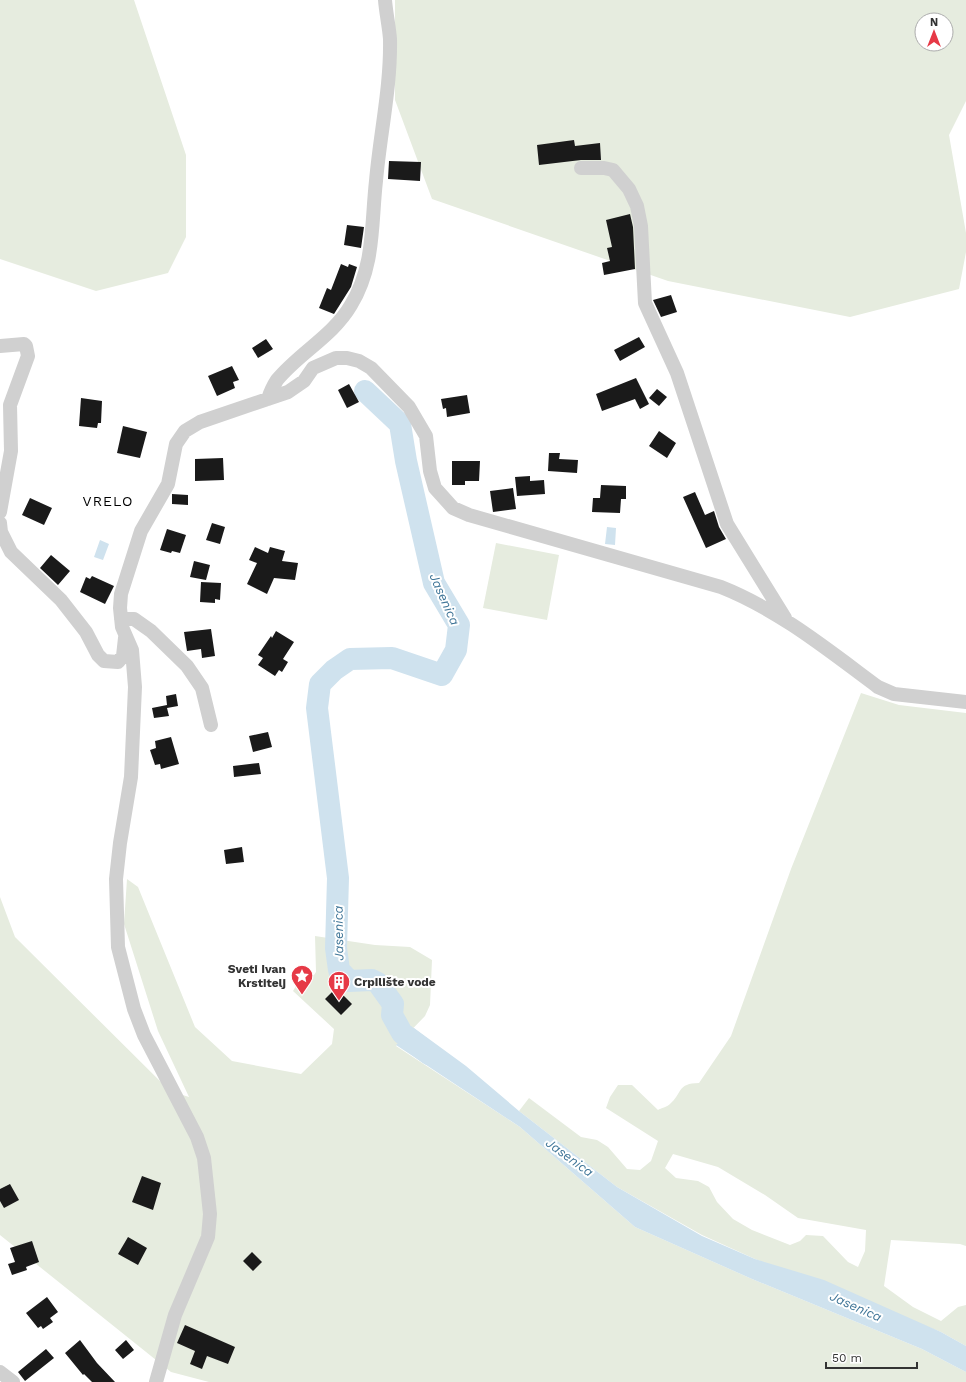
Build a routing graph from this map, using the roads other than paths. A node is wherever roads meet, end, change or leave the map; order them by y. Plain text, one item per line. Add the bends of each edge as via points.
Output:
1 (385, 0) edge
2 (582, 168) dead end
3 (0, 346) edge
4 (268, 399) junction
5 (0, 512) edge
6 (0, 524) edge
7 (121, 619) junction
8 (788, 624) junction
9 (125, 635) junction
10 (966, 702) edge
11 (212, 725) dead end
12 (0, 1372) edge
13 (13, 1382) edge
14 (156, 1382) edge

1 - 4 street via 390,40 387,103 376,175 372,242 367,266 351,305 338,323 277,380
2 - 8 street via 613,170 629,189 637,206 641,226 645,303 677,373 727,524
3 - 5 street via 24,344 28,356 10,405 11,451
4 - 7 street via 200,422 181,436 176,444 168,484 141,531 129,567 121,594
4 - 8 street via 293,388 304,381 313,368 328,361 347,358 359,361 371,368 409,407 419,422 426,436 430,471 435,488 453,508 469,515 721,587 748,597
6 - 9 street via 11,552 61,600 104,661 118,662 124,656
7 - 9 street
7 - 11 street via 134,619 151,631 187,666 202,688
8 - 10 street via 878,687 894,694
9 - 14 street via 132,650 135,687 131,777 116,879 118,947 134,1009 144,1035 197,1137 204,1158 210,1214 208,1236 175,1315
12 - 13 street

